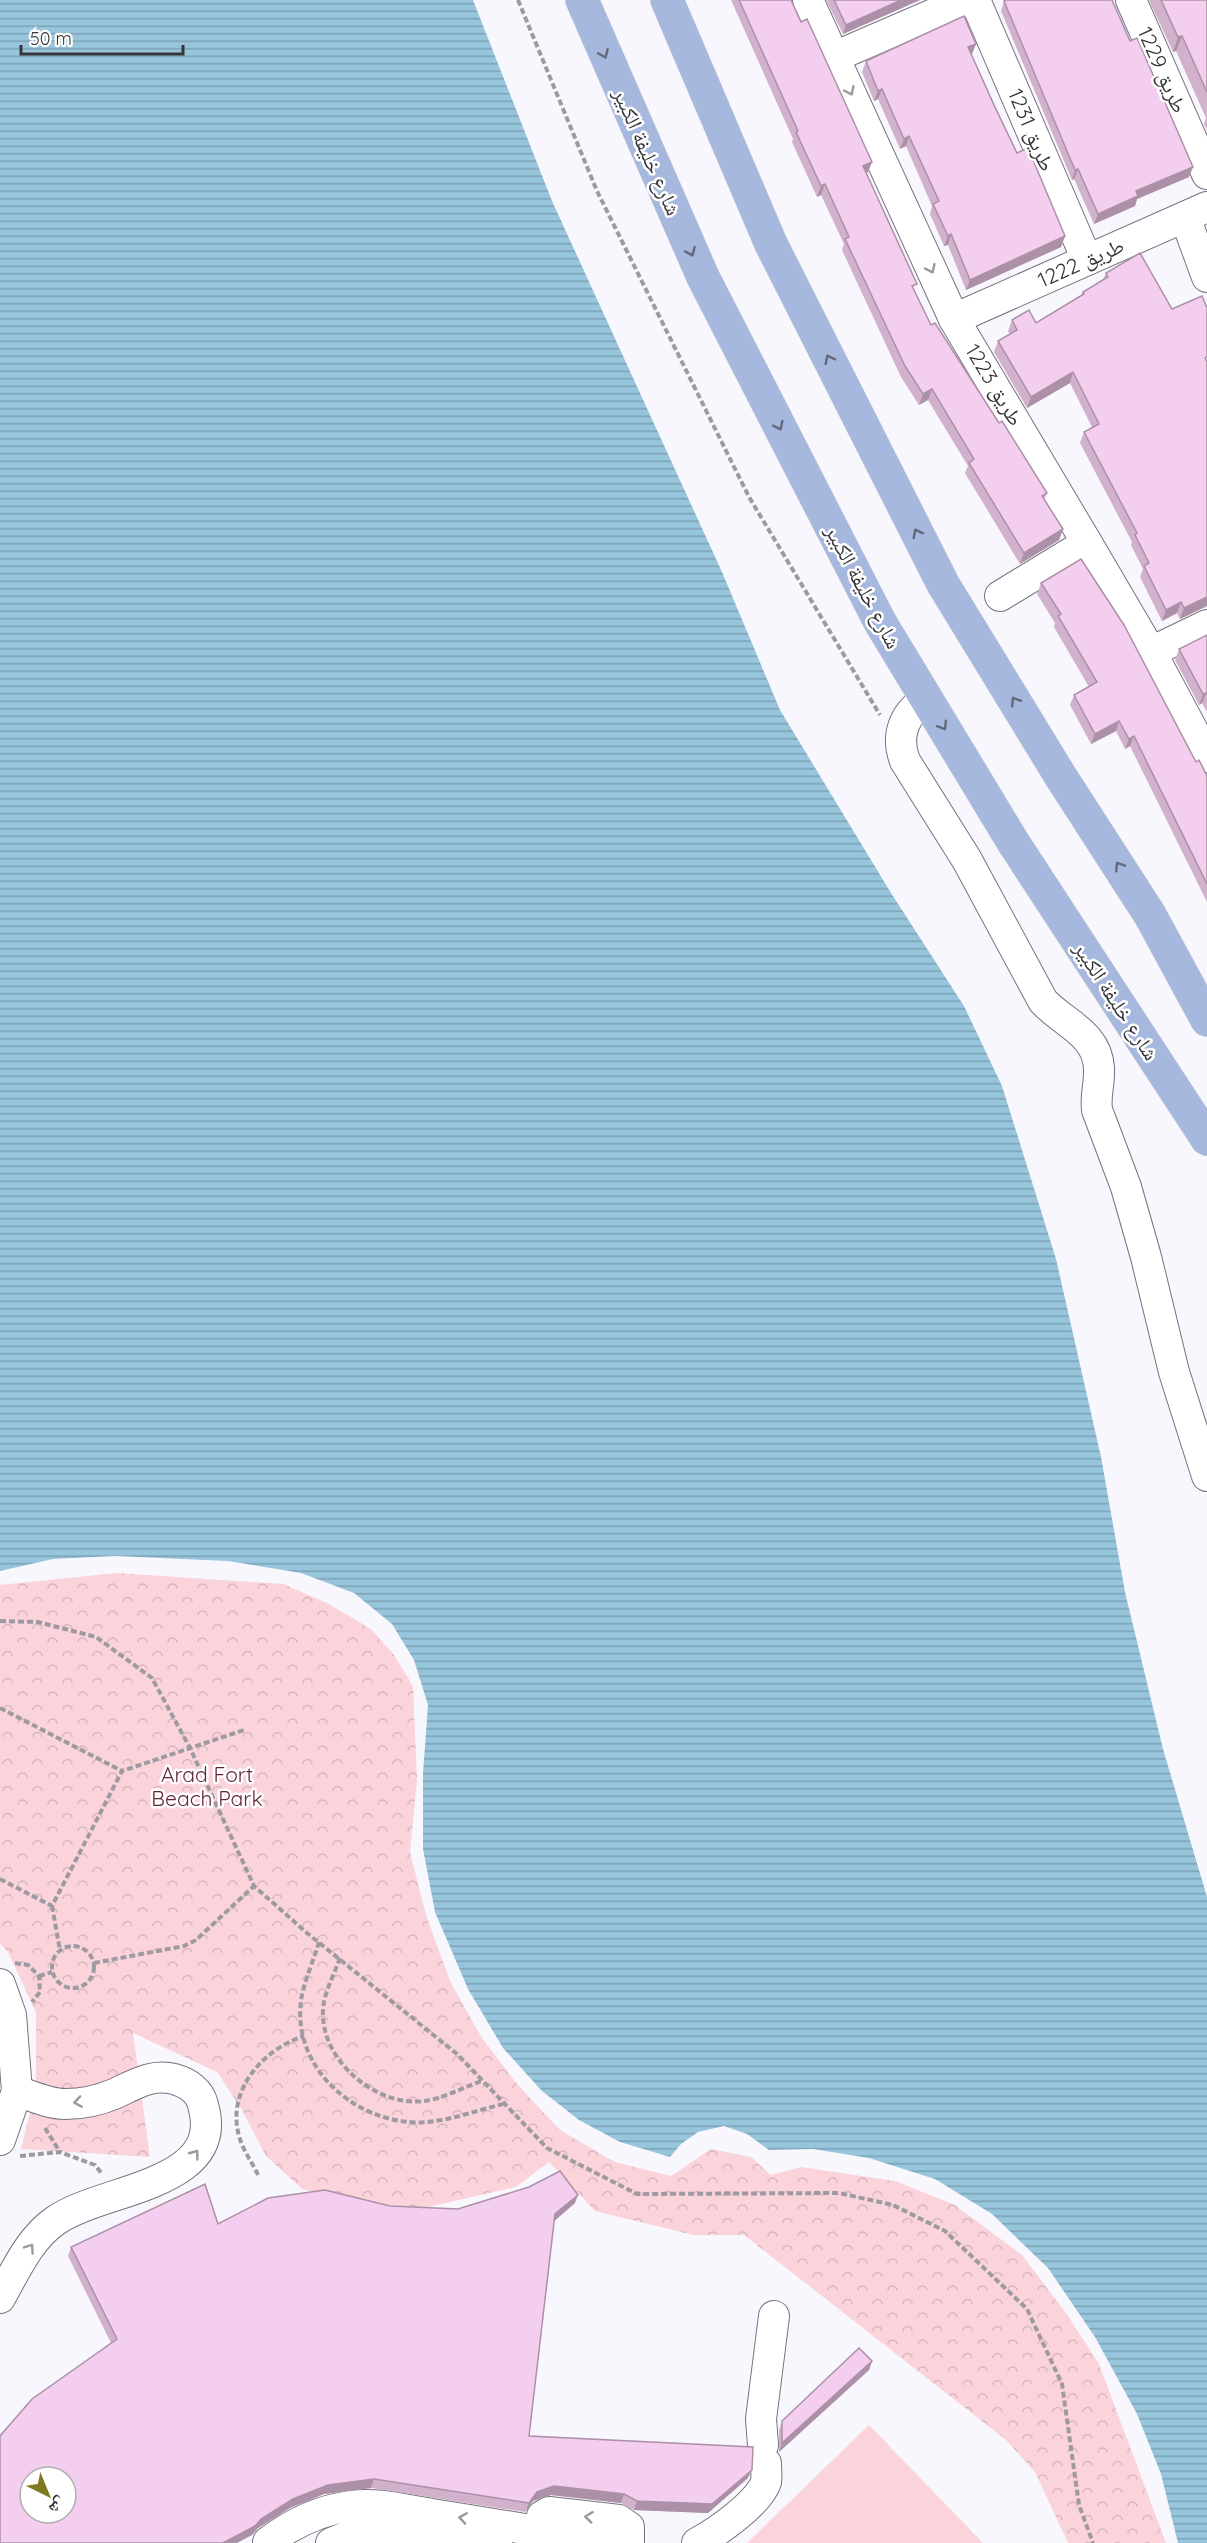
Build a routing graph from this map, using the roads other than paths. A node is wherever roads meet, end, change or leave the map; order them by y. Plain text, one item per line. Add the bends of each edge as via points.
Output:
1 (582, 0) edge
2 (667, 0) edge
3 (808, 0) edge
4 (966, 0) edge
5 (975, 0) edge
6 (1131, 0) edge
7 (834, 57) junction
8 (1207, 174) edge
9 (1196, 212) edge
10 (1087, 260) junction
11 (1207, 278) edge
12 (954, 319) junction
13 (1087, 543) junction
14 (1000, 596) dead end
15 (1207, 625) edge
16 (1151, 652) junction
17 (926, 699) junction
18 (1207, 757) edge
19 (1150, 915) junction
20 (1207, 983) edge
21 (1207, 1020) edge
22 (1207, 1139) edge
23 (1207, 1476) edge
24 (0, 1984) edge
25 (17, 2091) junction
26 (9, 2148) edge
27 (0, 2298) edge
28 (774, 2316) dead end
29 (538, 2530) junction
30 (268, 2543) edge
31 (332, 2543) edge
32 (504, 2543) edge
33 (603, 2543) edge
34 (628, 2543) edge
35 (697, 2543) edge

1 -> 17 main road, شارع خليفة الكبير via 703,277 880,622
19 -> 2 main road via 943,584 771,244
3 - 7 street, طريق 1223
4 - 7 street
5 - 10 street, طريق 1231
6 - 8 street, طريق 1229
7 -> 12 street, طريق 1223
9 - 10 street, طريق 1222
9 - 11 street
10 - 12 street, طريق 1222
12 - 13 street, طريق 1223
13 - 14 street
13 - 16 street, طريق 1223
15 - 16 street
16 - 18 street, طريق 1223
17 -> 22 main road, شارع خليفة الكبير via 1013,842
17 - 23 street via 908,715 900,749 967,860 1043,1001 1093,1046 1099,1068 1097,1110 1132,1207 1174,1372
19 - 20 main road
19 - 21 main road
24 - 25 street via 15,2037
25 - 26 street
27 -> 25 street via 27,2251 52,2222 84,2204 175,2172 199,2152 206,2120 197,2092 187,2084 159,2076 104,2097 66,2104
28 - 35 street via 761,2418 766,2480 758,2495 714,2534
29 -> 30 street via 369,2504 315,2515
29 - 33 street
34 -> 29 street via 629,2527 619,2520 549,2512 542,2516
31 - 32 street via 368,2531

